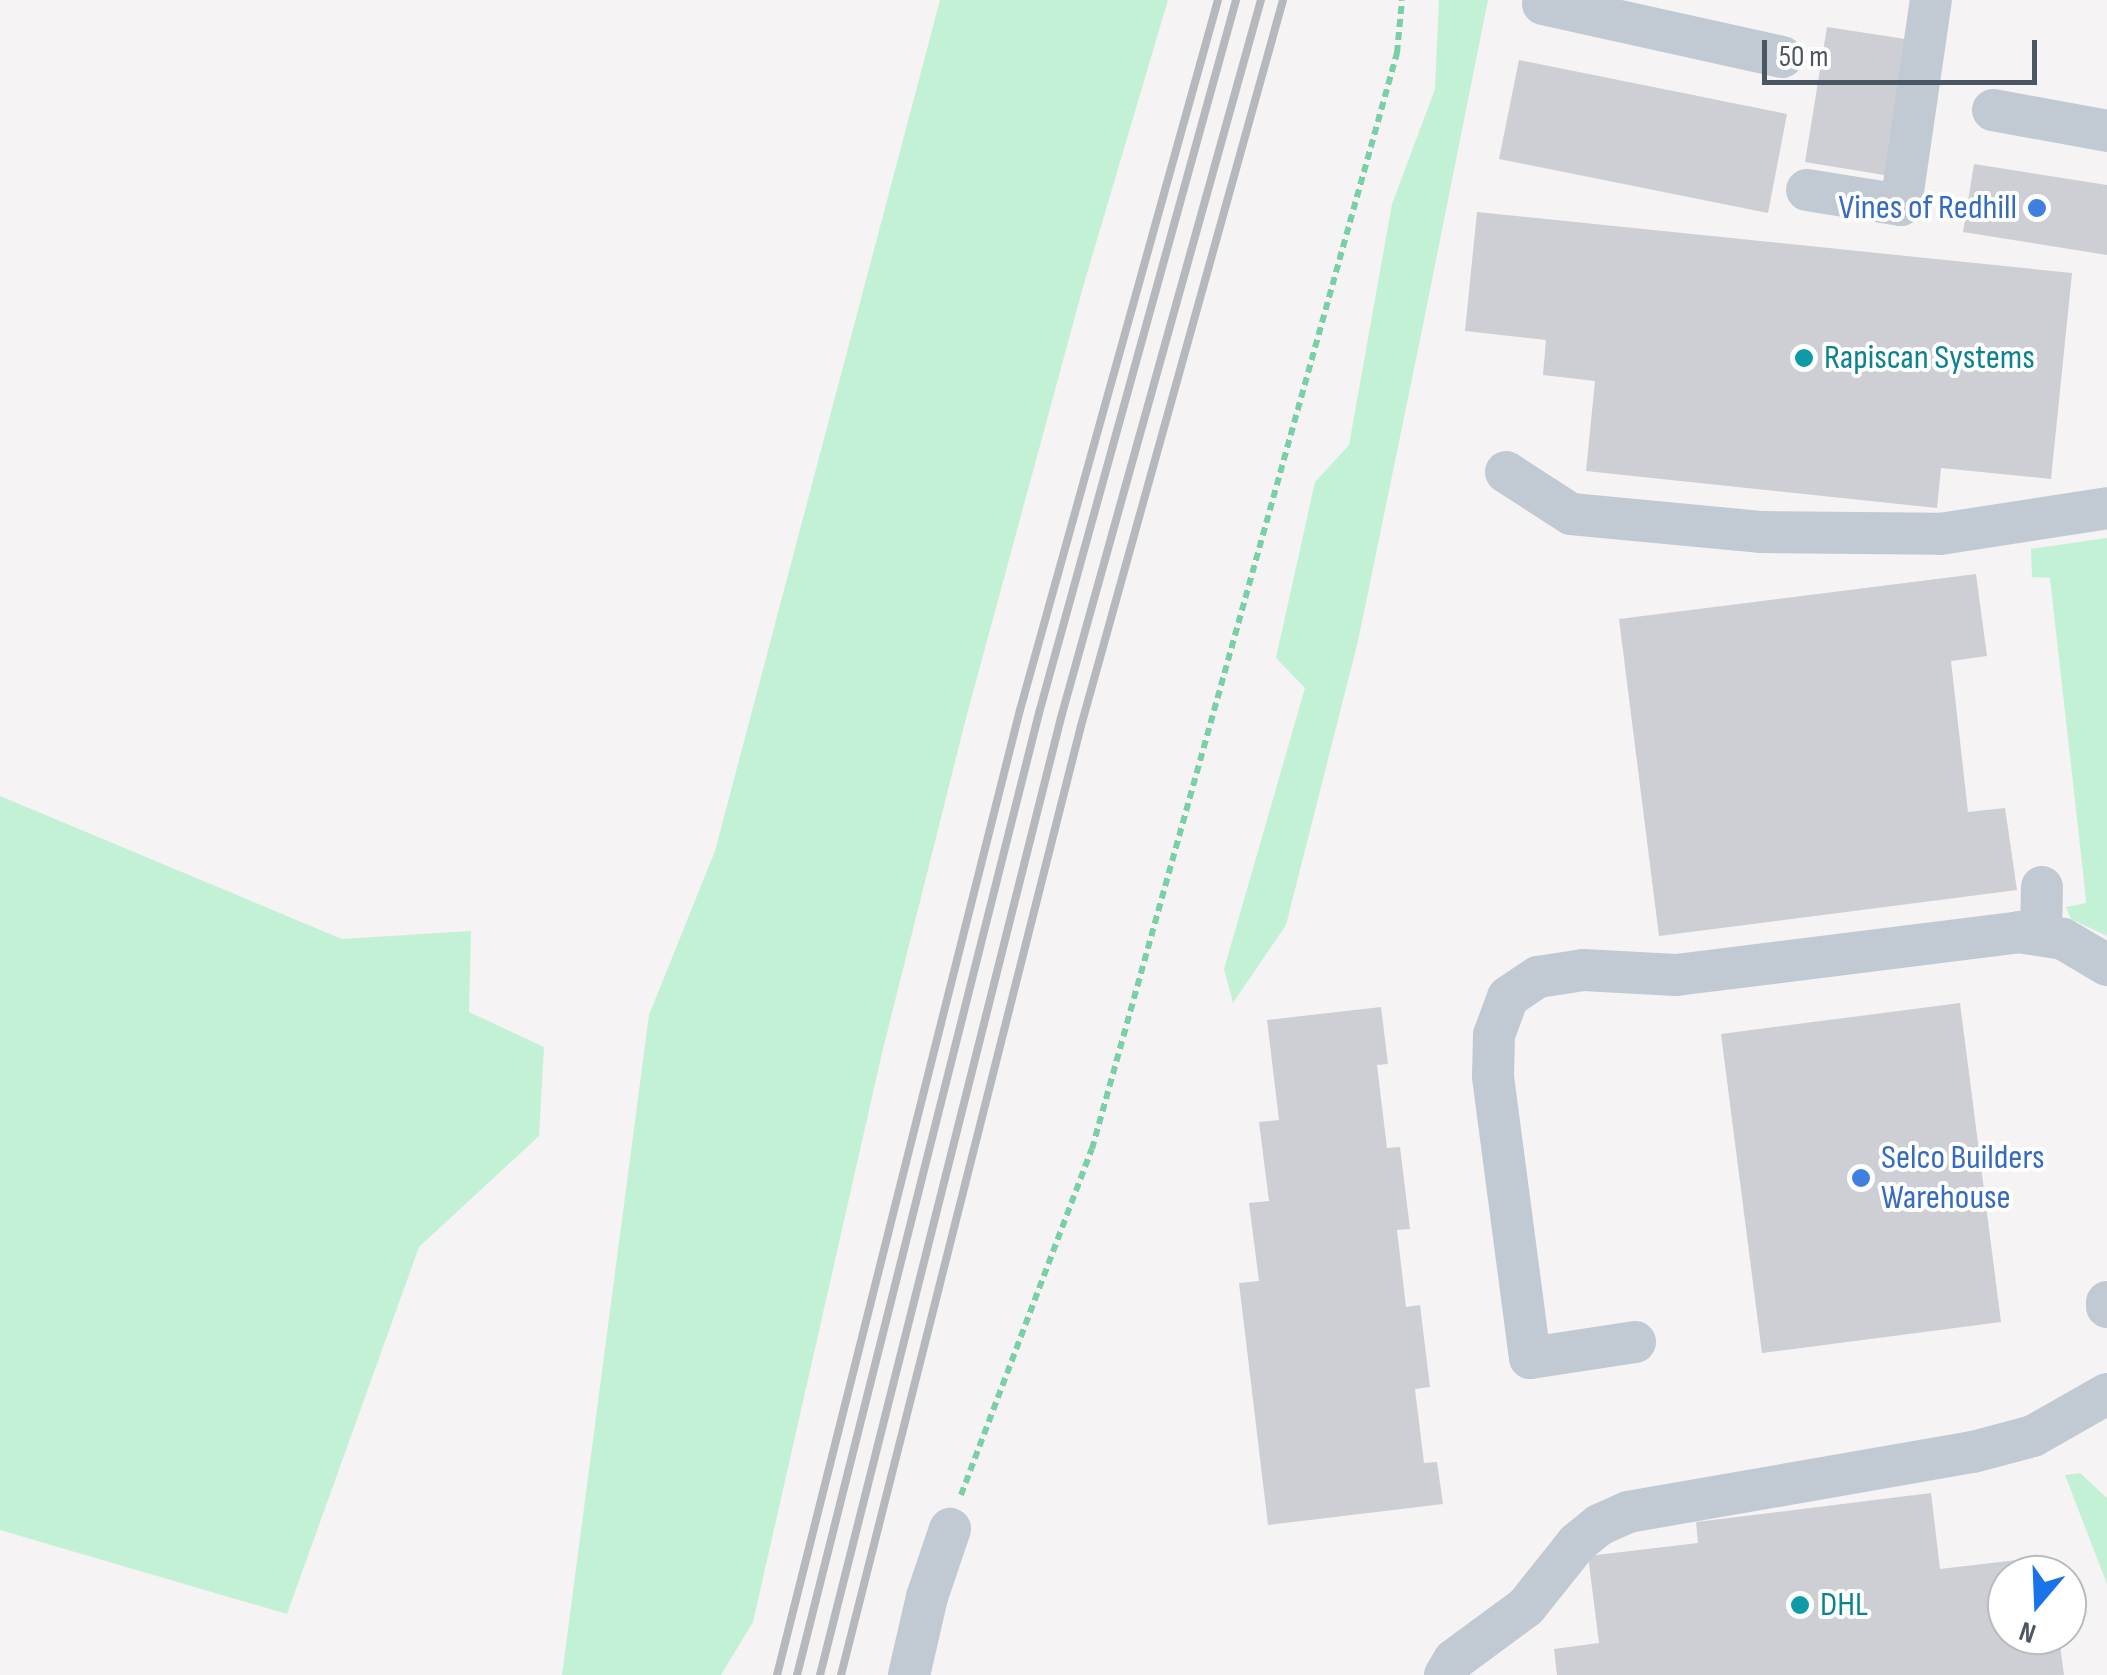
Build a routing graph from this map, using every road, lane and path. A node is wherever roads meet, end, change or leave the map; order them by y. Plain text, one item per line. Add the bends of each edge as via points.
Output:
1 (1402, 0) edge
2 (1931, 0) edge
3 (1542, 4) dead end
4 (1635, 12) edge
5 (1782, 57) dead end
6 (1992, 110) dead end
7 (2107, 131) edge
8 (1807, 190) dead end
9 (1506, 472) dead end
10 (2107, 508) edge
11 (2042, 886) dead end
12 (2041, 933) junction
13 (2107, 965) edge
14 (1634, 1342) dead end
15 (2107, 1394) edge
16 (950, 1529) joint
17 (909, 1675) edge
18 (1445, 1675) edge

1 - 16 path via 1397,53 1092,1149
2 - 8 lane via 1901,206
3 - 4 lane
4 - 5 lane
6 - 7 lane
9 - 10 lane via 1571,514 1762,532 1940,534
11 - 12 lane
12 - 13 lane
12 - 14 lane via 1676,975 1583,970 1538,977 1508,998 1494,1034 1493,1076 1530,1358
15 - 18 lane via 2033,1436 1973,1452 1628,1512 1577,1543 1526,1608 1454,1660
16 - 17 lane

